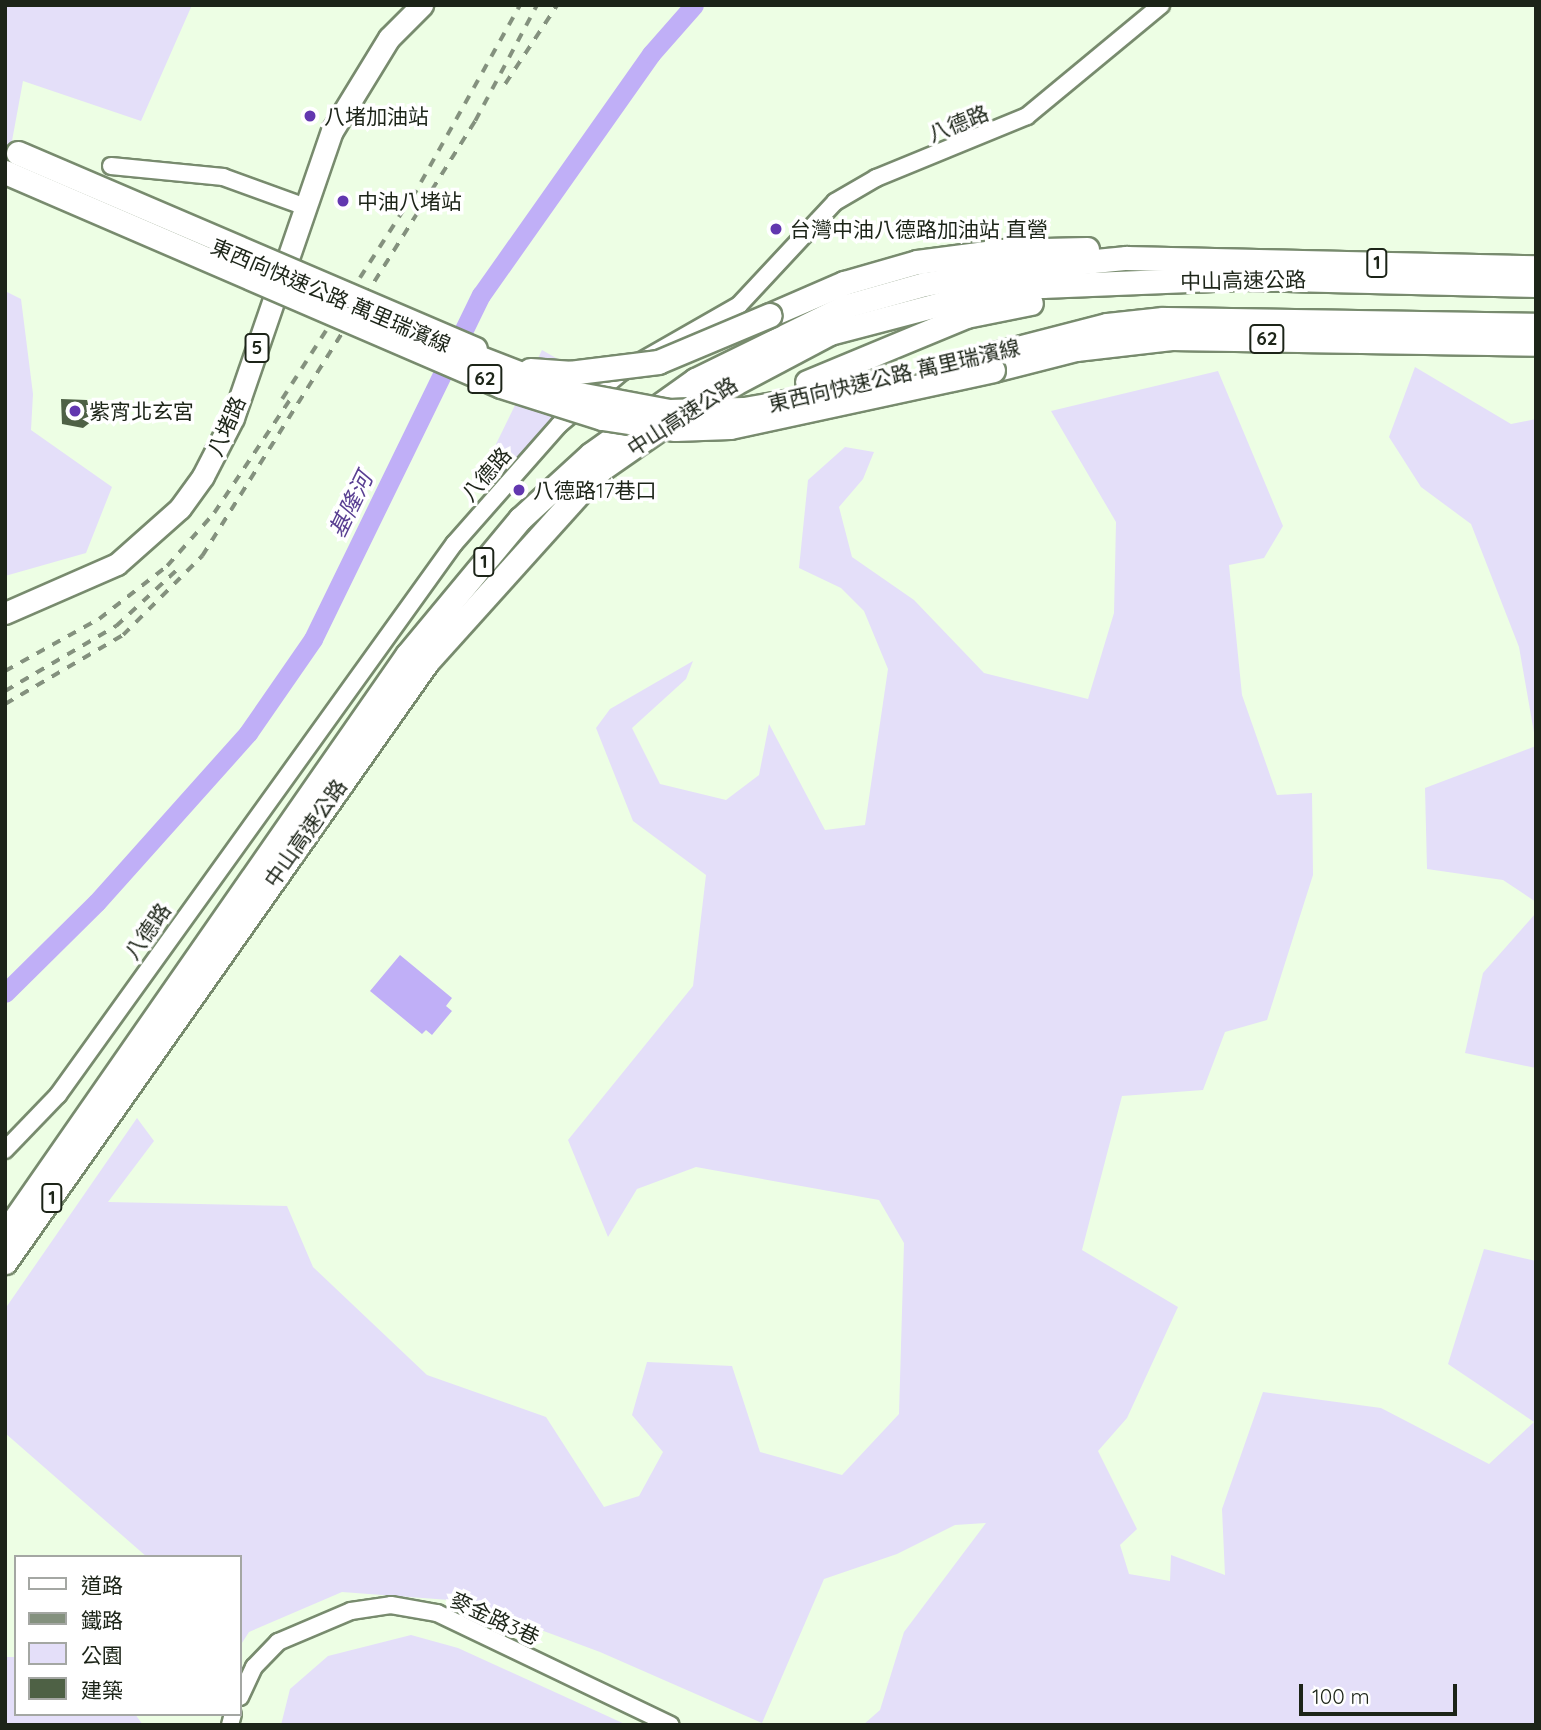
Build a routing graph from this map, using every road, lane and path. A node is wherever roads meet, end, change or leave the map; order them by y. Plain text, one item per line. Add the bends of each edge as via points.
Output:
1 (405, 5) edge
2 (422, 5) edge
3 (1161, 5) edge
4 (8, 163) edge
5 (111, 166) dead end
6 (295, 203) junction
7 (1219, 259) junction
8 (1536, 267) edge
9 (1245, 278) junction
10 (1536, 285) edge
11 (1536, 325) edge
12 (1358, 331) junction
13 (1536, 344) edge
14 (992, 363) junction
15 (5, 600) edge
16 (5, 612) edge
17 (5, 1150) edge
18 (5, 1233) edge
19 (5, 1262) edge
20 (242, 1692) edge
21 (671, 1725) edge

1 - 6 main road, 八堵路 / 5 via 355,66 321,127
2 - 16 main road, 八堵路 / 5 via 381,50 332,131 233,418 203,476 180,509 117,564
3 - 17 street, 八德路 via 1027,116 876,178 835,202 739,305 622,372 559,425 454,544 58,1095
4 - 7 highway, bridge via 517,368 569,373 658,362 844,283 905,266 1001,251 1186,250
4 - 9 highway, bridge via 568,404 645,420 730,420 807,382 991,310
4 - 14 highway, 東西向快速公路 萬里瑞濱線 / 62, bridge via 517,375 619,404 669,411 744,409
4 - 14 highway, 東西向快速公路 萬里瑞濱線 / 62, bridge via 191,251 501,386 642,426 675,429 763,422
5 - 6 street via 223,177
6 - 15 main road, 八堵路 / 5 via 222,413 171,501 110,555
7 - 8 highway, 中山高速公路 / 1
7 - 18 highway, 中山高速公路 / 1 via 1126,258 1013,270 925,284 846,306 695,380 591,454 520,519 407,655
9 - 10 highway, 中山高速公路 / 1
9 - 19 highway, 中山高速公路 / 1 via 1042,286 905,310 830,333 774,358 600,470 427,662
11 - 12 highway, 東西向快速公路 萬里瑞濱線 / 62
12 - 13 highway, 東西向快速公路 萬里瑞濱線 / 62
12 - 14 highway, 東西向快速公路 萬里瑞濱線 / 62 via 1167,329
20 - 21 street, 麥金路3巷 via 254,1667 278,1642 351,1611 391,1605 436,1613

